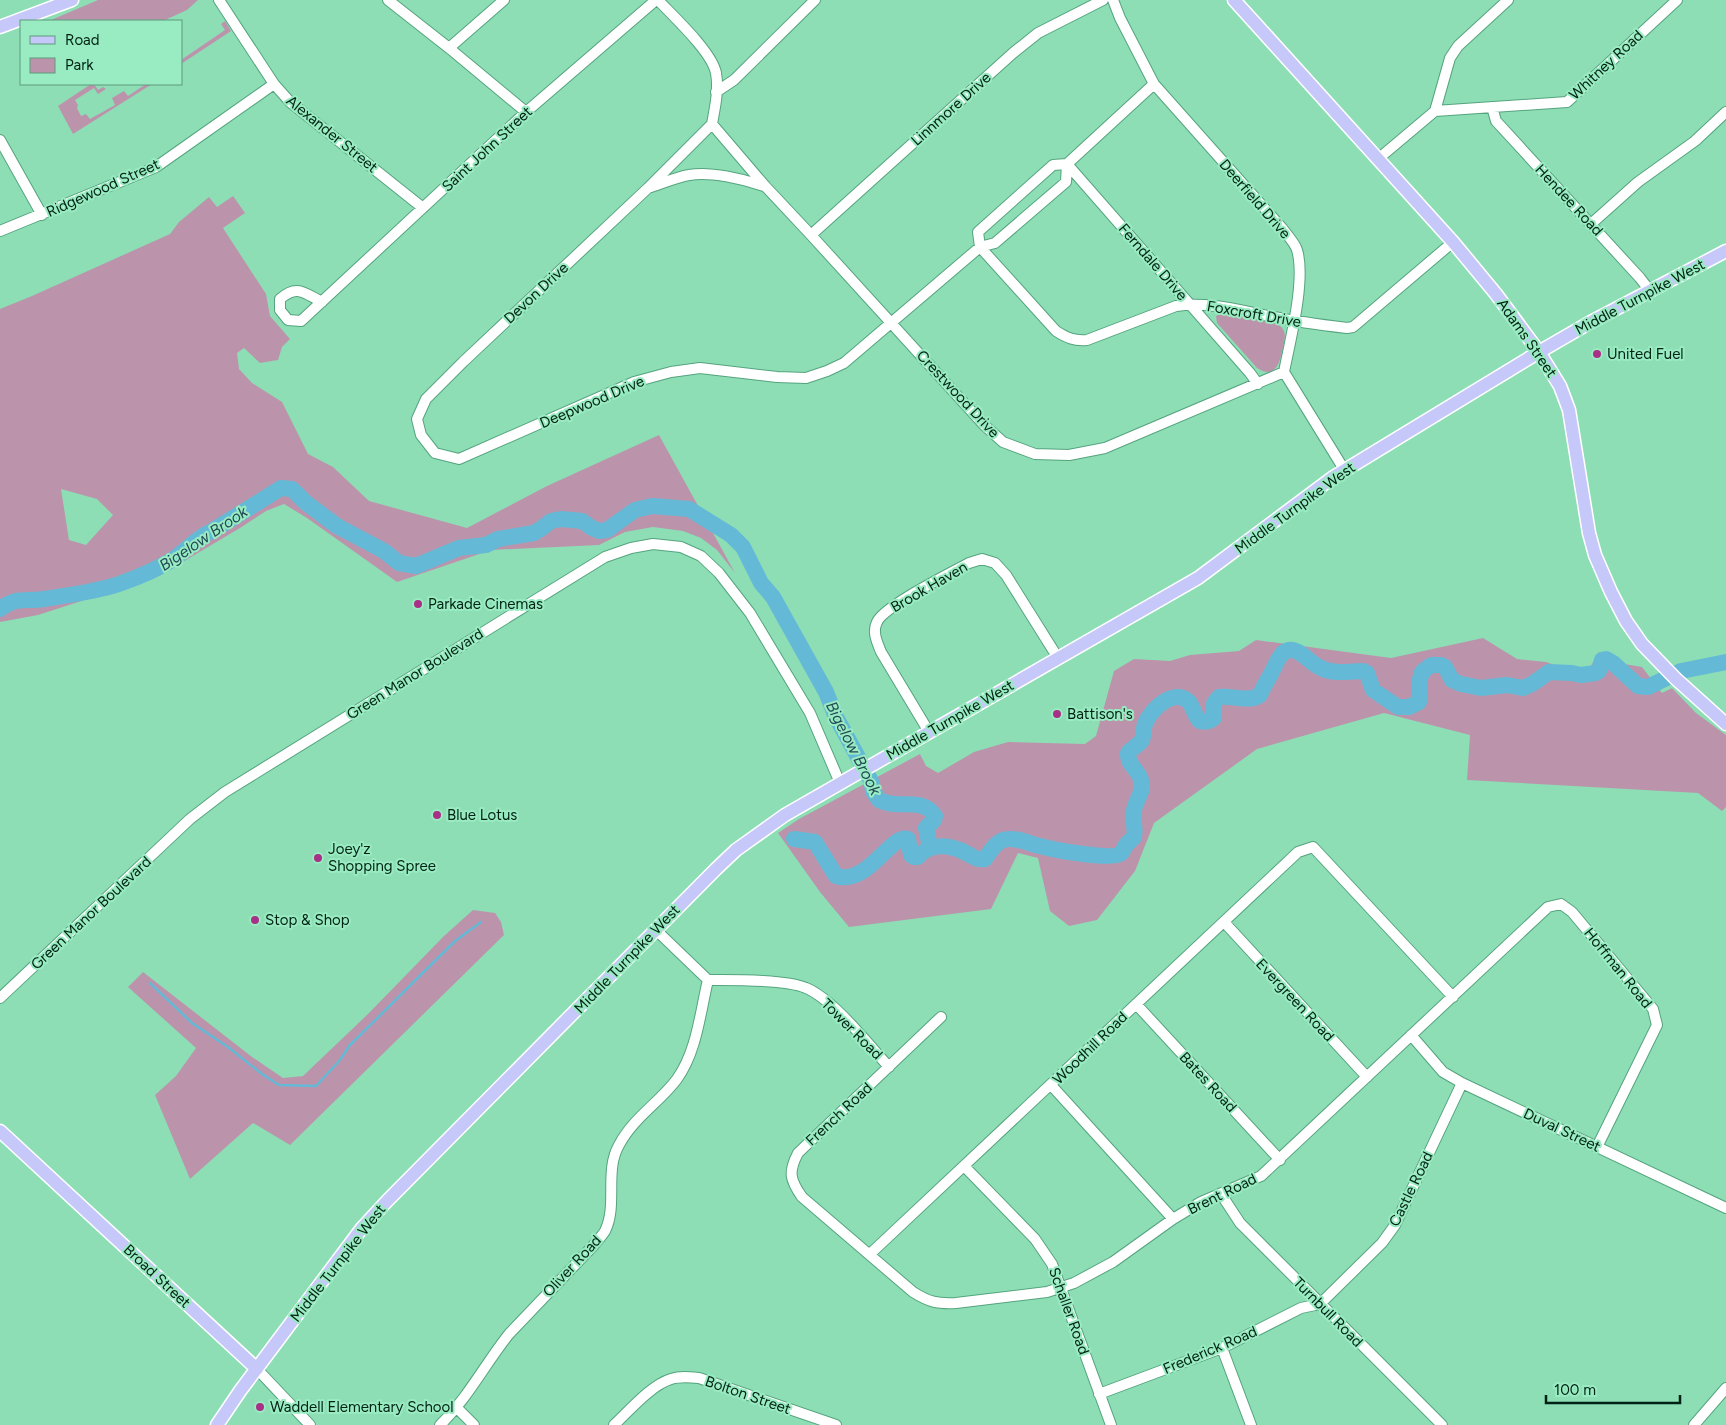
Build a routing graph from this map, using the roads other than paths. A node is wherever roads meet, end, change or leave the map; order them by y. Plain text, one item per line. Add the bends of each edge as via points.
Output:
1 (72, 0) edge
2 (219, 0) edge
3 (388, 0) edge
4 (504, 0) edge
5 (657, 0) edge
6 (1103, 0) edge
7 (1113, 0) edge
8 (1234, 0) edge
9 (1508, 0) edge
10 (1677, 0) edge
11 (808, 2) edge
12 (0, 27) edge
13 (449, 48) junction
14 (274, 84) junction
15 (1154, 84) junction
16 (716, 92) junction
17 (1492, 107) junction
18 (1435, 111) junction
19 (526, 112) junction
20 (1726, 112) edge
21 (712, 124) junction
22 (1, 144) edge
23 (1378, 159) junction
24 (1067, 164) junction
25 (765, 186) junction
26 (648, 188) junction
27 (423, 208) junction
28 (42, 215) junction
29 (1591, 224) junction
30 (0, 231) edge
31 (811, 235) junction
32 (1453, 242) junction
33 (980, 247) junction
34 (1726, 251) edge
35 (1650, 291) junction
36 (322, 302) dead end
37 (1190, 304) junction
38 (1294, 321) junction
39 (891, 323) junction
40 (1540, 352) junction
41 (1284, 372) junction
42 (1258, 384) junction
43 (426, 399) joint
44 (1344, 471) junction
45 (1058, 658) junction
46 (1726, 724) edge
47 (929, 732) junction
48 (840, 782) junction
49 (1561, 904) joint
50 (1224, 922) junction
51 (656, 930) junction
52 (708, 980) junction
53 (1453, 997) junction
54 (0, 998) edge
55 (1136, 1004) junction
56 (941, 1018) dead end
57 (1411, 1035) junction
58 (889, 1067) junction
59 (1366, 1077) junction
60 (1462, 1083) junction
61 (1051, 1086) junction
62 (0, 1131) edge
63 (1598, 1147) junction
64 (1280, 1160) junction
65 (964, 1166) junction
66 (791, 1175) joint
67 (1221, 1194) junction
68 (1726, 1208) edge
69 (1173, 1219) junction
70 (870, 1254) junction
71 (1061, 1288) junction
72 (1320, 1304) junction
73 (1222, 1348) junction
74 (257, 1369) junction
75 (1726, 1388) edge
76 (1099, 1394) junction
77 (457, 1408) junction
78 (217, 1425) edge
79 (310, 1425) edge
80 (440, 1425) edge
81 (474, 1425) edge
82 (614, 1425) edge
83 (836, 1425) edge
84 (1111, 1425) edge
85 (1251, 1425) edge
86 (1442, 1425) edge
87 (1694, 1425) edge

1 - 12 main road
2 - 14 street, Alexander Street
3 - 13 street
4 - 13 street
5 - 16 street via 706,53 716,72
5 - 19 street, Saint John Street
6 - 31 street, Linnmore Drive via 1038,33
7 - 15 street, Deerfield Drive
8 - 23 main road, Adams Street
9 - 18 street via 1458,46 1450,58
10 - 17 street, Whitney Road via 1566,102
11 - 16 street via 734,80
13 - 19 street
14 - 27 street, Alexander Street via 290,102
14 - 28 street, Ridgewood Street via 156,167
15 - 24 street
15 - 38 street, Deerfield Drive via 1297,249 1300,271
16 - 21 street
17 - 18 street, Whitney Road
17 - 29 street, Hendee Road via 1496,121
18 - 23 street
19 - 27 street, Saint John Street
20 - 29 street via 1695,141 1638,182
21 - 25 street, Crestwood Drive
21 - 26 street, Devon Drive
22 - 28 street
23 - 32 main road, Adams Street
24 - 33 street, Deepwood Drive via 1066,182 995,243
24 - 33 street via 1053,164 978,232
24 - 37 street, Ferndale Drive
25 - 26 street, Devon Drive via 720,176 690,175
25 - 31 street, Crestwood Drive
26 - 43 street, Devon Drive
27 - 36 street, Saint John Street
28 - 30 street, Ridgewood Street
29 - 35 street, Hendee Road
31 - 39 street, Crestwood Drive
32 - 38 street, Foxcroft Drive via 1353,328
32 - 40 main road, Adams Street
33 - 37 street, Foxcroft Drive via 1056,331 1076,341
33 - 39 street, Deepwood Drive
34 - 35 main road, Middle Turnpike West
35 - 40 main road, Middle Turnpike West
37 - 38 street, Foxcroft Drive via 1206,304
37 - 42 street, Ferndale Drive
38 - 41 street, Deerfield Drive
39 - 42 street, Crestwood Drive via 984,425 1003,442 1035,454 1069,455 1105,448
39 - 43 street, Deepwood Drive via 844,363 806,378 700,368 671,372 634,382 459,458 435,453 421,435 417,419
40 - 44 main road, Middle Turnpike West
40 - 46 main road, Adams Street via 1560,386 1569,410 1586,519 1595,555 1611,592 1642,644
41 - 42 street, Crestwood Drive
41 - 44 street
44 - 45 main road, Middle Turnpike West via 1198,578
45 - 47 main road, Middle Turnpike West
45 - 47 street, Brook Haven via 1006,575 994,563 982,560 969,563 887,610 877,622 875,638
47 - 48 main road, Middle Turnpike West
48 - 51 main road, Middle Turnpike West via 736,850
48 - 54 street, Green Manor Boulevard via 810,713 750,613 719,573 701,556 680,547 653,544 631,548 605,557 225,792 190,819
49 - 53 street, Brent Road via 1548,907
49 - 63 street, Hoffman Road via 1572,912 1653,1009 1657,1025
50 - 53 street, Woodhill Road via 1298,852 1313,847
50 - 55 street, Woodhill Road
50 - 59 street, Evergreen Road
51 - 52 street
51 - 74 main road, Middle Turnpike West via 362,1228
52 - 58 street, Tower Road via 782,983 806,988 839,1012
52 - 77 street, Oliver Road via 694,1040 677,1079 631,1126 618,1146 612,1166 610,1214 605,1230 509,1334
53 - 57 street, Brent Road
55 - 61 street, Woodhill Road
55 - 64 street, Bates Road
56 - 58 street, French Road
57 - 59 street, Brent Road
57 - 60 street, Duval Street via 1444,1072
58 - 66 street, French Road via 798,1153 792,1163
59 - 64 street, Brent Road
60 - 63 street, Duval Street
60 - 72 street, Castle Road via 1395,1226
61 - 65 street, Woodhill Road
61 - 69 street
62 - 74 main road, Broad Street
63 - 68 street, Duval Street
64 - 67 street, Brent Road via 1261,1176
65 - 70 street, Woodhill Road
65 - 71 street, Schaller Road via 1035,1239 1052,1264
66 - 70 street, Brent Road via 802,1197
67 - 69 street, Brent Road
67 - 72 street, Turnbull Road via 1240,1224
69 - 71 street, Brent Road via 1113,1262
70 - 71 street, Brent Road via 913,1292 941,1304
71 - 76 street, Schaller Road
72 - 73 street, Frederick Road via 1301,1308
72 - 86 street, Turnbull Road
73 - 76 street, Frederick Road
73 - 85 street
74 - 78 main road, Middle Turnpike West
74 - 79 street, Broad Street
75 - 87 street
76 - 84 street, Schaller Road
77 - 80 street, Oliver Road
77 - 81 street
82 - 83 street, Bolton Street via 664,1382 685,1376

